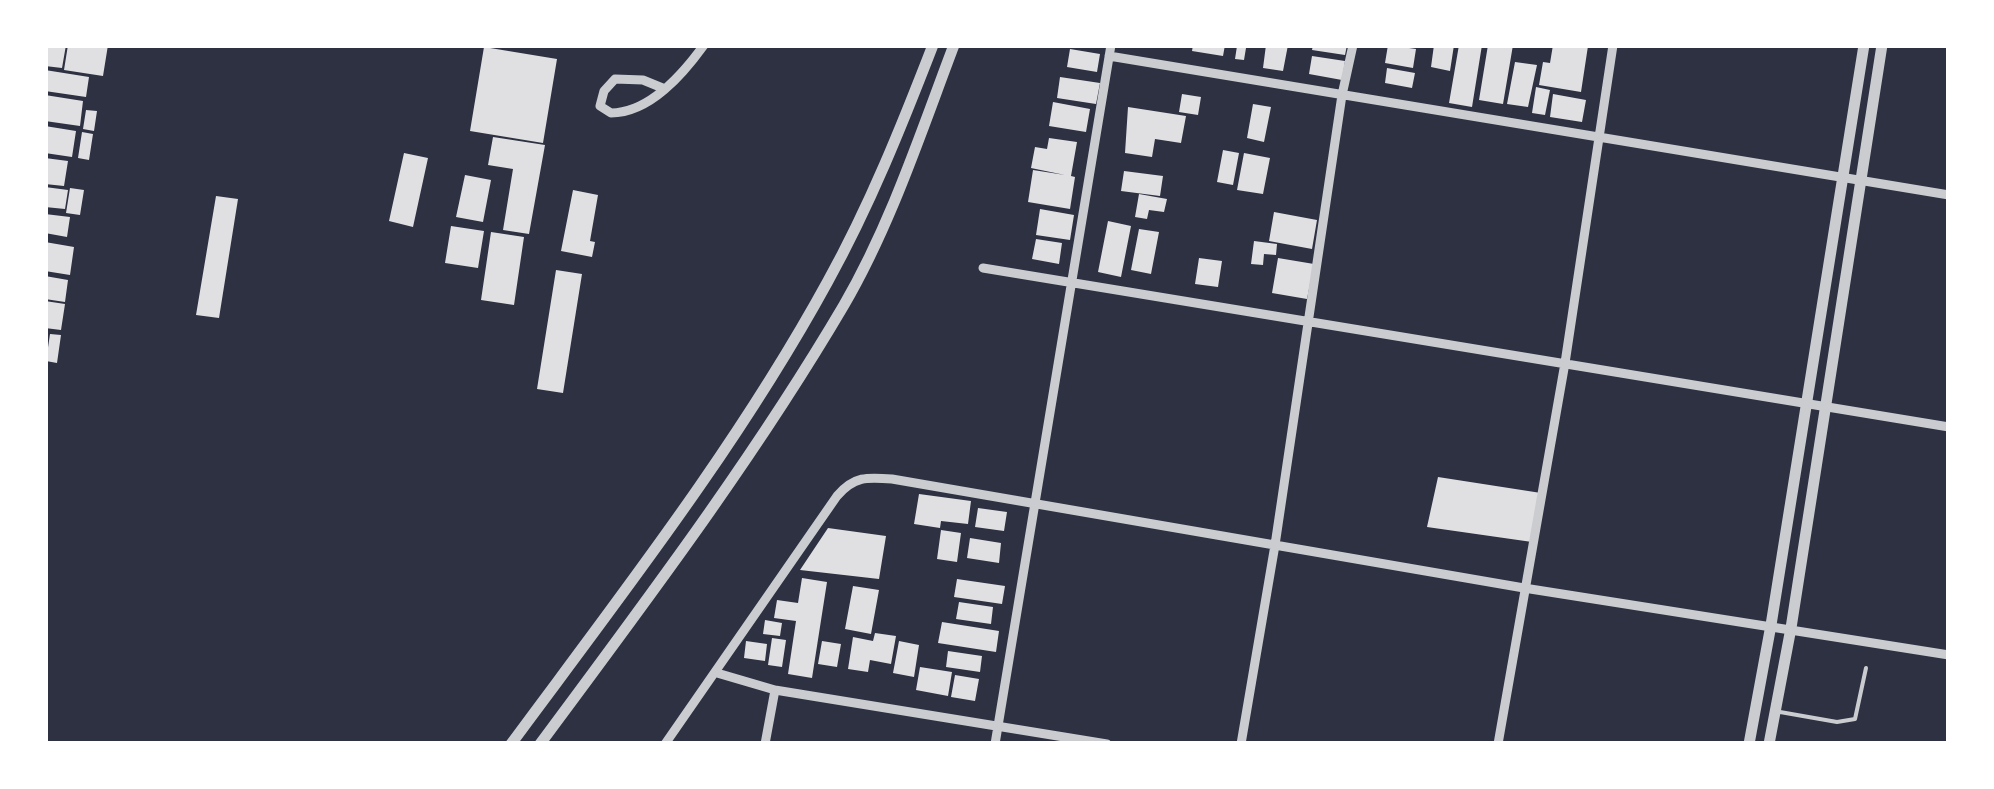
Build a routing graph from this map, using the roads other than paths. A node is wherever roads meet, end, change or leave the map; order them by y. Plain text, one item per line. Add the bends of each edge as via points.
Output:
1 (704, 45) edge
2 (934, 45) edge
3 (954, 45) edge
4 (1353, 45) edge
5 (1613, 45) edge
6 (1864, 45) edge
7 (1882, 45) edge
8 (1110, 51) edge
9 (665, 90) junction
10 (1342, 94) junction
11 (1598, 138) junction
12 (1844, 176) junction
13 (1860, 180) junction
14 (1949, 195) edge
15 (982, 268) dead end
16 (1073, 281) junction
17 (1310, 321) junction
18 (1565, 363) junction
19 (1805, 402) junction
20 (1824, 406) junction
21 (1949, 426) edge
22 (1034, 503) junction
23 (1275, 545) junction
24 (1524, 588) junction
25 (1771, 625) junction
26 (1791, 628) junction
27 (1949, 655) edge
28 (1866, 668) dead end
29 (718, 673) junction
30 (776, 690) junction
31 (1775, 711) junction
32 (998, 724) junction
33 (511, 744) edge
34 (540, 744) edge
35 (666, 744) edge
36 (765, 744) edge
37 (995, 744) edge
38 (1107, 744) edge
39 (1240, 744) edge
40 (1498, 744) edge
41 (1749, 744) edge
42 (1768, 744) edge

1 - 9 street
2 - 33 street via 876,184 809,314 716,459
3 - 34 street via 846,303 728,487
4 - 10 street
5 - 11 street
6 - 12 street
7 - 13 street
8 - 10 street
8 - 16 street
9 - 9 street via 620,113 600,106 616,79
10 - 11 street
10 - 17 street
11 - 12 street
11 - 18 street
12 - 13 street
12 - 19 street
13 - 14 street
13 - 20 street
15 - 16 street
16 - 17 street
16 - 22 street
17 - 18 street
17 - 23 street
18 - 19 street
18 - 24 street
19 - 20 street
19 - 25 street
20 - 21 street
20 - 26 street
22 - 23 street
22 - 29 street via 892,479 848,484
22 - 32 street
23 - 24 street
23 - 39 street
24 - 25 street
24 - 40 street
25 - 26 street
25 - 41 street
26 - 27 street
26 - 31 street
28 - 31 lane via 1855,720
29 - 30 street
29 - 35 street
30 - 32 street
30 - 36 street
31 - 42 street
32 - 37 street
32 - 38 street

